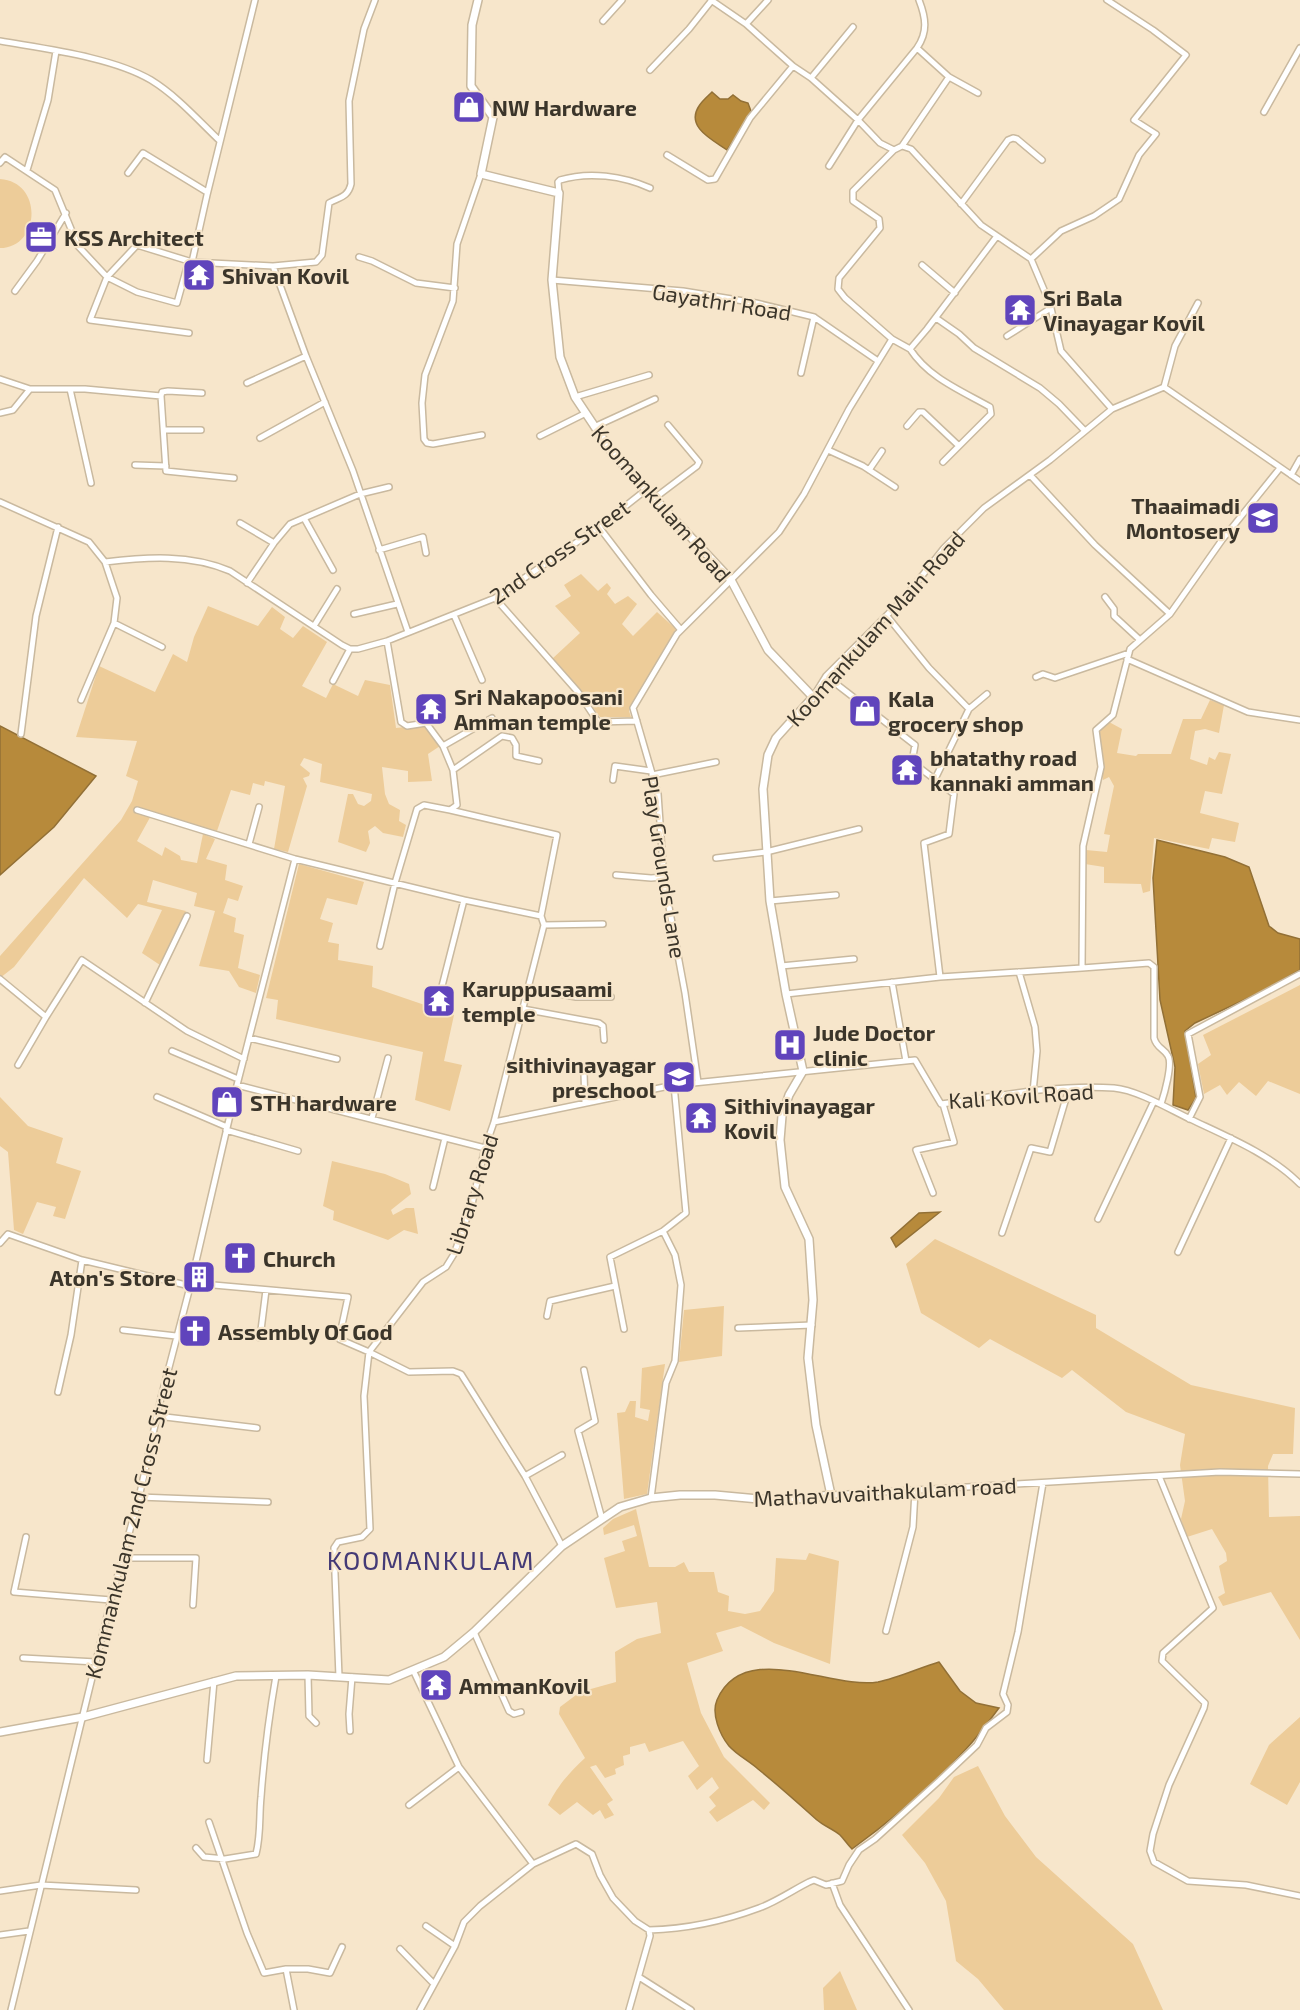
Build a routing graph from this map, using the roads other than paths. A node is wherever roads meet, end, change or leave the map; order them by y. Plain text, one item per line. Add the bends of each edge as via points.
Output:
1 (255, 0) edge
2 (375, 0) edge
3 (478, 0) edge
4 (622, 0) edge
5 (712, 0) edge
6 (768, 0) edge
7 (919, 0) edge
8 (1107, 0) edge
9 (603, 21) dead end
10 (746, 24) junction
11 (853, 27) dead end
12 (0, 41) edge
13 (917, 48) junction
14 (1300, 48) edge
15 (56, 51) junction
16 (793, 66) junction
17 (650, 70) dead end
18 (949, 77) junction
19 (811, 78) junction
20 (978, 93) dead end
21 (1264, 112) dead end
22 (858, 120) junction
23 (220, 141) junction
24 (902, 146) junction
25 (894, 150) junction
26 (667, 154) dead end
27 (1042, 160) dead end
28 (0, 164) edge
29 (829, 166) dead end
30 (27, 170) junction
31 (128, 173) dead end
32 (481, 174) junction
33 (651, 188) dead end
34 (559, 193) junction
35 (207, 195) junction
36 (961, 204) junction
37 (66, 213) junction
38 (998, 236) junction
39 (359, 257) dead end
40 (1031, 259) junction
41 (192, 262) junction
42 (922, 265) dead end
43 (273, 266) junction
44 (107, 277) junction
45 (552, 280) junction
46 (455, 288) junction
47 (15, 291) dead end
48 (954, 293) junction
49 (1198, 303) dead end
50 (1051, 308) junction
51 (814, 317) junction
52 (936, 318) junction
53 (189, 333) dead end
54 (1007, 336) dead end
55 (892, 339) junction
56 (910, 349) junction
57 (306, 356) junction
58 (878, 361) junction
59 (801, 373) dead end
60 (649, 375) dead end
61 (0, 379) edge
62 (246, 383) dead end
63 (1164, 387) junction
64 (30, 389) junction
65 (70, 389) junction
66 (202, 393) dead end
67 (161, 396) junction
68 (574, 397) junction
69 (655, 399) dead end
70 (325, 402) junction
71 (1112, 409) junction
72 (0, 413) edge
73 (585, 414) junction
74 (668, 425) dead end
75 (907, 426) dead end
76 (594, 427) junction
77 (164, 430) junction
78 (201, 430) dead end
79 (1085, 431) junction
80 (482, 435) dead end
81 (540, 436) dead end
82 (260, 438) dead end
83 (959, 446) junction
84 (828, 450) junction
85 (882, 451) dead end
86 (1300, 459) edge
87 (943, 462) dead end
88 (135, 465) dead end
89 (166, 466) junction
90 (1280, 468) junction
91 (869, 470) junction
92 (1030, 475) junction
93 (1291, 475) junction
94 (234, 478) dead end
95 (1300, 481) edge
96 (91, 483) dead end
97 (388, 487) dead end
98 (895, 487) dead end
99 (647, 489) junction
100 (360, 494) junction
101 (656, 497) junction
102 (0, 502) edge
103 (304, 518) junction
104 (240, 523) dead end
105 (58, 527) junction
106 (599, 527) junction
107 (274, 543) junction
108 (379, 550) junction
109 (426, 553) dead end
110 (105, 562) junction
111 (333, 570) dead end
112 (731, 580) junction
113 (247, 584) junction
114 (337, 589) dead end
115 (1106, 597) dead end
116 (495, 598) junction
117 (397, 604) junction
118 (354, 614) dead end
119 (1170, 614) junction
120 (454, 615) junction
121 (886, 616) junction
122 (114, 623) junction
123 (314, 626) junction
124 (681, 630) junction
125 (408, 632) junction
126 (1140, 640) junction
127 (387, 641) junction
128 (162, 647) dead end
129 (350, 649) junction
130 (1129, 652) junction
131 (1127, 659) junction
132 (826, 676) junction
133 (1036, 677) dead end
134 (482, 680) dead end
135 (333, 681) dead end
136 (987, 694) dead end
137 (813, 697) junction
138 (81, 700) dead end
139 (969, 709) junction
140 (492, 718) dead end
141 (1300, 720) edge
142 (637, 721) junction
143 (21, 734) dead end
144 (443, 746) junction
145 (539, 761) dead end
146 (716, 762) dead end
147 (453, 770) junction
148 (652, 773) junction
149 (934, 779) junction
150 (613, 780) dead end
151 (259, 807) dead end
152 (137, 810) dead end
153 (450, 810) junction
154 (859, 829) dead end
155 (249, 844) junction
156 (766, 852) junction
157 (716, 858) dead end
158 (295, 859) junction
159 (616, 875) dead end
160 (664, 877) junction
161 (395, 883) junction
162 (836, 895) dead end
163 (464, 900) junction
164 (770, 901) junction
165 (187, 916) dead end
166 (541, 916) junction
167 (603, 924) dead end
168 (544, 925) junction
169 (380, 946) dead end
170 (854, 959) dead end
171 (781, 966) junction
172 (1082, 968) junction
173 (1019, 972) junction
174 (1300, 975) edge
175 (940, 977) junction
176 (0, 979) edge
177 (892, 982) junction
178 (529, 988) junction
179 (440, 994) dead end
180 (786, 994) junction
181 (611, 997) dead end
182 (145, 1003) junction
183 (523, 1009) junction
184 (46, 1017) junction
185 (249, 1038) junction
186 (604, 1040) dead end
187 (172, 1051) dead end
188 (388, 1058) dead end
189 (244, 1059) junction
190 (337, 1059) dead end
191 (906, 1061) junction
192 (18, 1065) dead end
193 (574, 1067) dead end
194 (803, 1071) junction
195 (238, 1082) junction
196 (698, 1082) junction
197 (674, 1085) junction
198 (1069, 1089) junction
199 (1033, 1092) junction
200 (158, 1097) dead end
201 (1154, 1101) junction
202 (585, 1103) junction
203 (943, 1104) junction
204 (1161, 1104) junction
205 (372, 1119) junction
206 (1190, 1119) junction
207 (494, 1122) junction
208 (227, 1129) junction
209 (445, 1138) junction
210 (1231, 1138) junction
211 (485, 1148) junction
212 (298, 1151) dead end
213 (1300, 1184) edge
214 (433, 1186) dead end
215 (933, 1193) dead end
216 (1098, 1219) dead end
217 (663, 1231) junction
218 (1002, 1233) dead end
219 (0, 1243) edge
220 (1178, 1252) dead end
221 (82, 1260) junction
222 (190, 1285) junction
223 (615, 1286) junction
224 (266, 1290) junction
225 (547, 1316) dead end
226 (812, 1325) junction
227 (738, 1328) dead end
228 (624, 1329) dead end
229 (123, 1330) dead end
230 (176, 1336) junction
231 (260, 1338) dead end
232 (369, 1352) junction
233 (584, 1370) dead end
234 (58, 1392) dead end
235 (157, 1416) junction
236 (257, 1428) dead end
237 (562, 1455) dead end
238 (1300, 1474) edge
239 (525, 1476) junction
240 (1159, 1476) junction
241 (1043, 1483) junction
242 (915, 1491) junction
243 (831, 1495) junction
244 (139, 1497) junction
245 (651, 1498) junction
246 (268, 1502) dead end
247 (602, 1519) junction
248 (26, 1537) dead end
249 (562, 1546) junction
250 (122, 1558) junction
251 (111, 1600) junction
252 (193, 1605) dead end
253 (886, 1631) dead end
254 (474, 1632) junction
255 (23, 1658) dead end
256 (96, 1662) junction
257 (412, 1670) junction
258 (308, 1675) junction
259 (276, 1676) junction
260 (339, 1677) junction
261 (352, 1677) junction
262 (214, 1682) junction
263 (521, 1712) dead end
264 (83, 1717) junction
265 (316, 1723) dead end
266 (350, 1731) dead end
267 (0, 1732) edge
268 (207, 1760) dead end
269 (459, 1767) junction
270 (409, 1805) dead end
271 (209, 1822) dead end
272 (196, 1848) dead end
273 (221, 1857) junction
274 (533, 1864) junction
275 (832, 1883) junction
276 (41, 1885) junction
277 (136, 1890) dead end
278 (0, 1891) edge
279 (1300, 1896) edge
280 (426, 1926) dead end
281 (649, 1930) junction
282 (29, 1931) junction
283 (0, 1935) edge
284 (455, 1946) junction
285 (342, 1947) dead end
286 (400, 1948) dead end
287 (286, 1969) junction
288 (639, 1977) junction
289 (434, 1984) junction
290 (11, 2010) edge
291 (294, 2010) edge
292 (420, 2010) edge
293 (629, 2010) edge
294 (691, 2010) edge
295 (909, 2010) edge

1 - 23 street
2 - 43 street via 364,29 349,101 349,192 329,203 322,255 316,262
3 - 32 street via 472,25 471,86 493,117
4 - 9 street
5 - 10 street
5 - 17 street
6 - 10 street
7 - 13 street via 925,37
8 - 40 street via 1186,55 1134,120 1156,134 1139,155 1119,199 1094,216 1060,231
10 - 16 street
11 - 19 street
12 - 15 street
13 - 18 street
13 - 22 street
14 - 21 street
15 - 23 street via 111,64 150,80
15 - 30 street via 48,100
16 - 19 street
16 - 26 street via 750,118 715,179 708,180
18 - 20 street
18 - 24 street
19 - 22 street
22 - 25 street via 880,143
22 - 29 street
23 - 35 street
24 - 25 street
24 - 36 street via 911,149
25 - 55 street via 853,191 853,201 879,219 880,228 839,278 838,289
27 - 36 street via 1017,139 1008,140
28 - 30 street via 5,158
30 - 37 street via 55,190
31 - 35 street via 143,153 207,191
32 - 34 street
32 - 46 street via 457,244
33 - 34 street via 629,179 588,176 560,180
34 - 45 street, Koomankulam Road
35 - 41 street
36 - 38 street
37 - 44 street via 78,246
37 - 47 street
38 - 40 street
38 - 48 street
39 - 46 street via 416,284
40 - 50 street
41 - 43 street
41 - 44 street via 137,245
41 - 44 street via 177,303 137,292
42 - 48 street
43 - 57 street
44 - 53 street via 90,320
45 - 51 street, Gayathri Road via 683,291
45 - 68 street, Koomankulam Road via 560,357
46 - 80 street via 448,318 424,375 424,439 433,444
48 - 52 street
49 - 63 street via 1175,346
50 - 54 street
50 - 71 street via 1061,351
51 - 58 street, Gayathri Road
51 - 59 street
52 - 56 street
52 - 79 street via 974,348 1040,388
55 - 56 street
55 - 58 street, Play Grounds Lane
56 - 83 street via 934,376 990,407 991,414
57 - 62 street
57 - 70 street
58 - 84 street, Play Grounds Lane
60 - 68 street
61 - 64 street
63 - 71 street, Koomankulam Main Road
63 - 90 street
64 - 65 street
64 - 72 street via 13,410
65 - 67 street
65 - 96 street
66 - 67 street via 168,391
67 - 77 street
68 - 73 street, Koomankulam Road
69 - 76 street
70 - 82 street
70 - 100 street
71 - 79 street, Koomankulam Main Road
73 - 76 street, Koomankulam Road
73 - 81 street
74 - 101 street via 699,462
75 - 83 street via 923,412
76 - 99 street, Koomankulam Road via 613,454
77 - 78 street
77 - 89 street
79 - 92 street, Koomankulam Main Road
83 - 87 street
84 - 91 street
84 - 112 street, Play Grounds Lane via 779,532
85 - 91 street
86 - 93 street
88 - 89 street
89 - 94 street via 170,473
90 - 93 street
90 - 119 street
91 - 98 street
92 - 119 street via 1095,545
92 - 121 street, Koomankulam Main Road via 976,516
93 - 95 street
97 - 100 street
99 - 101 street, Koomankulam Road
99 - 106 street, 2nd Cross Street
100 - 103 street
100 - 108 street
101 - 112 street, Koomankulam Road
102 - 105 street
103 - 107 street via 290,524
103 - 111 street
104 - 107 street
105 - 110 street via 89,542
105 - 143 street via 36,616
106 - 116 street, 2nd Cross Street
106 - 124 street
107 - 113 street
108 - 109 street via 423,537
108 - 117 street
110 - 113 street via 144,557 188,560 217,565
110 - 122 street via 117,598
112 - 124 street, Play Grounds Lane
112 - 137 street, Koomankulam Road via 768,650
113 - 123 street
114 - 123 street
115 - 126 street via 1114,616
116 - 120 street, 2nd Cross Street
116 - 142 street via 578,692 598,722
117 - 118 street
117 - 125 street
119 - 126 street
120 - 125 street, 2nd Cross Street
120 - 134 street
121 - 132 street, Koomankulam Main Road
121 - 139 street
122 - 128 street
122 - 138 street
123 - 129 street
124 - 142 street, Play Grounds Lane via 633,708
125 - 127 street, 2nd Cross Street
126 - 130 street
127 - 129 street, 2nd Cross Street
127 - 144 street via 401,722 406,726 426,723
129 - 135 street
130 - 131 street
130 - 133 street via 1073,674
131 - 141 street via 1248,712
131 - 172 street via 1113,715 1096,730 1101,768 1083,846
132 - 137 street, Koomankulam Main Road
132 - 149 street via 915,745 912,762
136 - 139 street
137 - 156 street, Koomankulam Main Road via 776,738 768,755 763,789
139 - 149 street
140 - 144 street
142 - 148 street, Play Grounds Lane
144 - 147 street
145 - 147 street via 516,756 512,738 502,736
146 - 148 street
147 - 153 street via 457,805
148 - 150 street via 615,766
148 - 160 street, Play Grounds Lane via 658,794
149 - 175 street via 954,794 949,834 924,843
151 - 155 street
152 - 155 street
153 - 161 street via 424,805 417,809
153 - 166 street via 557,835
154 - 156 street
155 - 158 street
156 - 157 street
156 - 164 street, Koomankulam Main Road
158 - 161 street
158 - 185 street, Kommankulam 2nd Cross Street
159 - 160 street
160 - 196 street, Play Grounds Lane
161 - 163 street
161 - 169 street
162 - 164 street
163 - 166 street
163 - 179 street
164 - 171 street, Koomankulam Main Road
165 - 182 street
166 - 168 street
167 - 168 street
168 - 178 street, Library Road
170 - 171 street
171 - 180 street, Koomankulam Main Road
172 - 173 street
172 - 204 street via 1149,963 1154,967 1154,1038 1169,1060
173 - 175 street
173 - 199 street via 1035,1027
174 - 206 street via 1188,1034 1200,1097
175 - 177 street
176 - 184 street
177 - 180 street
177 - 191 street
178 - 181 street via 576,997
178 - 183 street, Library Road
180 - 194 street, Koomankulam Main Road
182 - 184 street via 82,960
182 - 189 street via 187,1031
183 - 186 street via 599,1023
183 - 207 street, Library Road
184 - 192 street
185 - 189 street, Kommankulam 2nd Cross Street
185 - 190 street
187 - 195 street
188 - 205 street
189 - 195 street, Kommankulam 2nd Cross Street
191 - 194 street
191 - 203 street, Kali Kovil Road via 915,1060
193 - 202 street via 584,1073
194 - 196 street
194 - 226 street via 782,1116 780,1140 785,1187 809,1239
195 - 205 street
195 - 208 street, Kommankulam 2nd Cross Street
196 - 197 street
197 - 202 street
197 - 217 street via 686,1213
198 - 199 street, Kali Kovil Road
198 - 201 street, Kali Kovil Road via 1114,1088
198 - 218 street via 1050,1152 1031,1148
199 - 203 street, Kali Kovil Road
200 - 208 street
201 - 204 street, Kali Kovil Road
201 - 216 street
202 - 207 street
203 - 215 street via 954,1142 916,1150
204 - 206 street, Kali Kovil Road
205 - 209 street
206 - 210 street, Kali Kovil Road
207 - 211 street, Library Road
208 - 212 street
208 - 222 street, Kommankulam 2nd Cross Street
209 - 211 street
209 - 214 street
210 - 213 street, Kali Kovil Road via 1287,1171
210 - 220 street
211 - 232 street, Library Road via 472,1204 454,1254 446,1267 423,1282
217 - 223 street via 610,1257
217 - 245 street via 675,1255 681,1285 675,1361 666,1383
219 - 221 street via 8,1234
221 - 222 street
221 - 234 street
222 - 224 street
222 - 230 street, Kommankulam 2nd Cross Street
223 - 225 street via 550,1301
223 - 228 street
224 - 231 street
224 - 232 street via 348,1297 339,1340
226 - 227 street
226 - 243 street via 808,1358 816,1425
229 - 230 street
230 - 235 street, Kommankulam 2nd Cross Street
232 - 239 street via 409,1372 461,1374
232 - 260 street via 364,1396 370,1529 362,1537 338,1542 334,1548
233 - 247 street via 595,1422 578,1431
235 - 236 street
235 - 244 street, Kommankulam 2nd Cross Street
237 - 239 street
238 - 240 street, Mathavuvaithakulam road via 1220,1472
239 - 249 street
240 - 241 street, Mathavuvaithakulam road
240 - 279 street via 1213,1608 1163,1653 1162,1660 1204,1703 1204,1708 1169,1785 1150,1851 1154,1862 1188,1881 1246,1885
241 - 242 street, Mathavuvaithakulam road
241 - 275 street via 1018,1632 1003,1694 1007,1712 986,1728 977,1744 939,1781 859,1850 842,1881
242 - 243 street, Mathavuvaithakulam road
242 - 253 street via 913,1527
243 - 245 street, Mathavuvaithakulam road via 780,1500 715,1495
244 - 246 street
244 - 250 street, Kommankulam 2nd Cross Street
245 - 247 street, Mathavuvaithakulam road via 620,1508
247 - 249 street, Mathavuvaithakulam road
248 - 251 street via 14,1592
249 - 254 street, Mathavuvaithakulam road
250 - 251 street, Kommankulam 2nd Cross Street
250 - 252 street via 196,1558
251 - 256 street, Kommankulam 2nd Cross Street
254 - 257 street, Mathavuvaithakulam road via 444,1657
254 - 263 street via 509,1711
255 - 256 street
256 - 264 street, Kommankulam 2nd Cross Street
257 - 261 street, Mathavuvaithakulam road via 389,1680
257 - 269 street
258 - 259 street, Mathavuvaithakulam road
258 - 260 street, Mathavuvaithakulam road
258 - 265 street via 309,1716
259 - 262 street, Mathavuvaithakulam road via 236,1676
259 - 273 street via 267,1730 260,1841 256,1854
260 - 261 street, Mathavuvaithakulam road
261 - 266 street
262 - 264 street, Mathavuvaithakulam road
262 - 268 street
264 - 267 street, Mathavuvaithakulam road
264 - 276 street, Kommankulam 2nd Cross Street
269 - 270 street
269 - 274 street
271 - 273 street
272 - 273 street via 204,1857
273 - 287 street via 264,1973
274 - 281 street via 576,1844 592,1854 614,1898
274 - 284 street via 464,1922
275 - 281 street via 825,1885 814,1880 760,1908 715,1921
275 - 295 street via 840,1905
276 - 277 street
276 - 278 street
276 - 282 street, Kommankulam 2nd Cross Street
280 - 284 street
281 - 288 street
282 - 283 street
282 - 290 street, Kommankulam 2nd Cross Street
284 - 289 street
285 - 287 street via 330,1972
286 - 289 street
287 - 291 street
288 - 293 street
288 - 294 street
289 - 292 street

